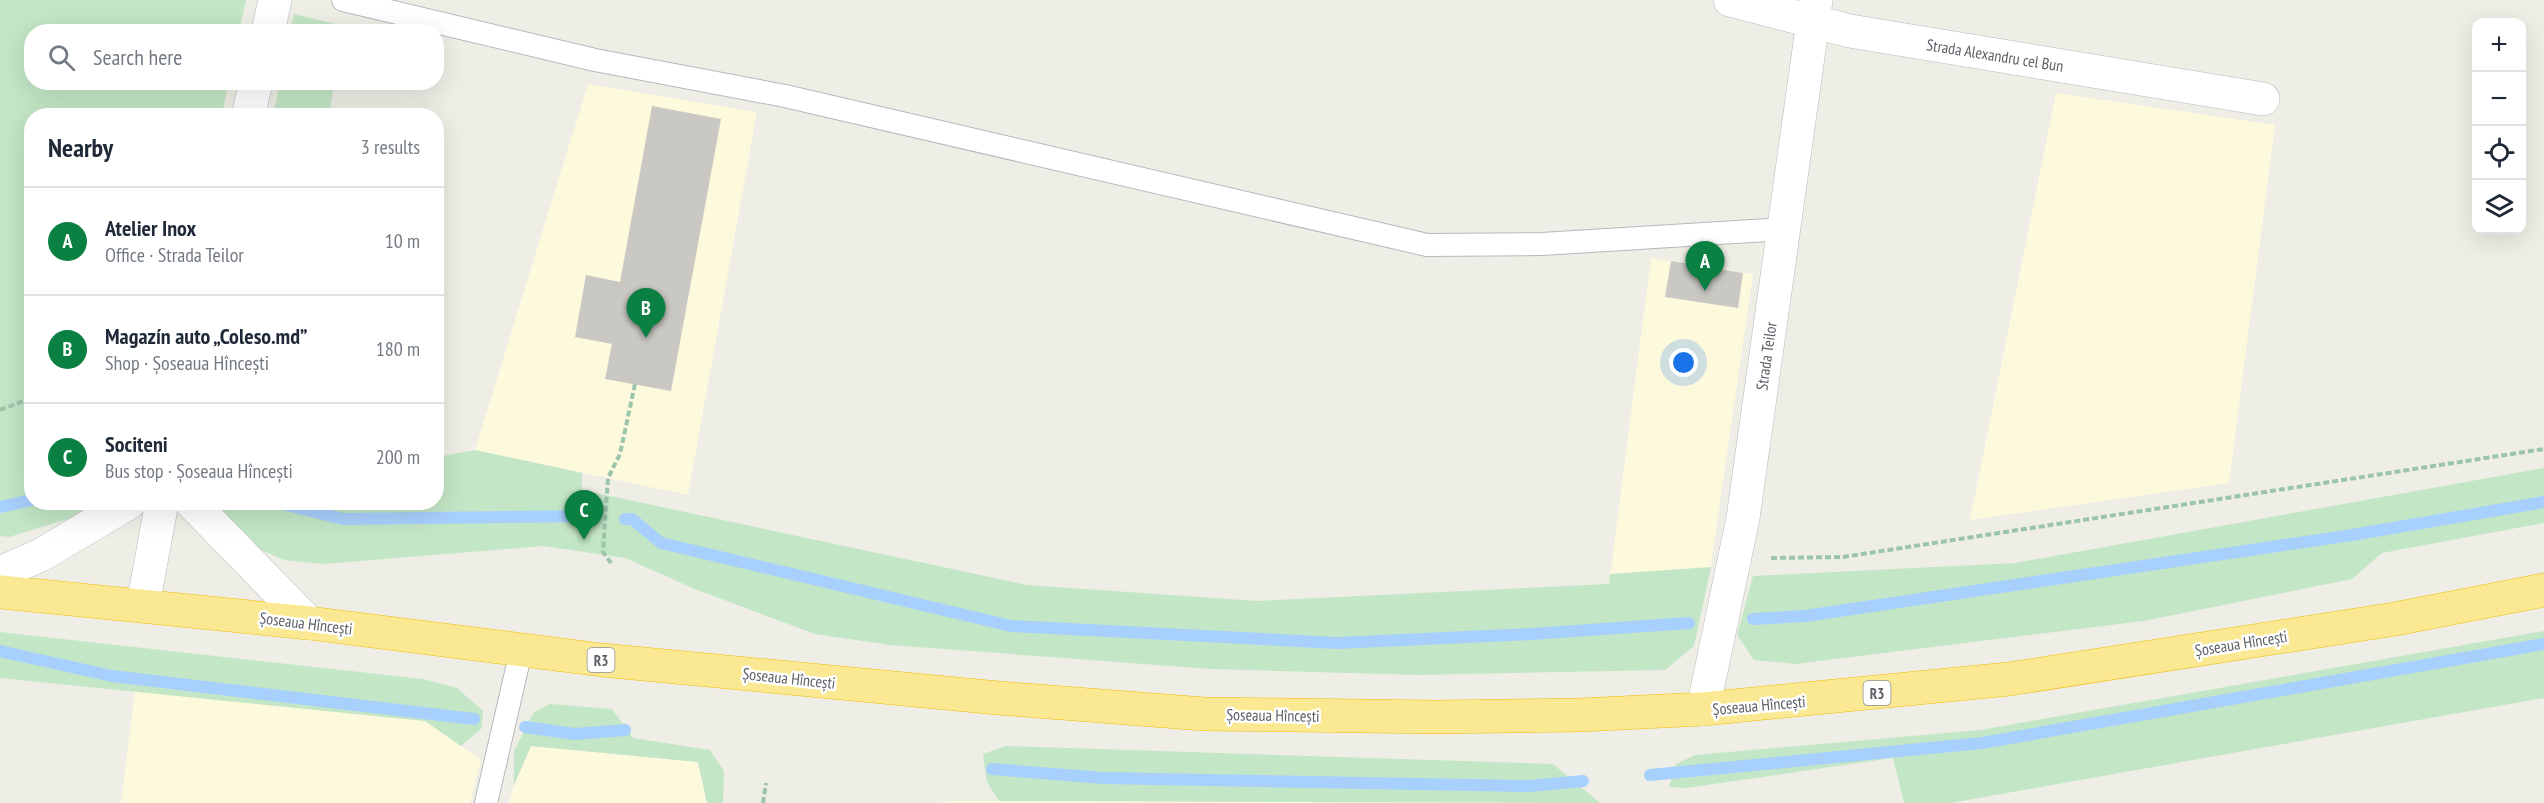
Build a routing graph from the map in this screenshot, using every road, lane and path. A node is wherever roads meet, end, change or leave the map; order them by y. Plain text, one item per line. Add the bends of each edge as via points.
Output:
1 (275, 0) edge
2 (343, 0) edge
3 (1730, 0) edge
4 (1814, 10) edge
5 (270, 24) edge
6 (444, 24) edge
7 (444, 24) edge
8 (254, 90) edge
9 (2263, 99) dead end
10 (250, 108) edge
11 (1783, 229) junction
12 (635, 384) dead end
13 (24, 401) edge
14 (0, 410) edge
15 (2544, 449) edge
16 (117, 510) edge
17 (161, 510) edge
18 (199, 510) edge
19 (1735, 558) junction
20 (611, 563) dead end
21 (0, 573) edge
22 (2544, 590) edge
23 (0, 592) edge
24 (143, 605) junction
25 (309, 623) junction
26 (521, 651) junction
27 (1703, 709) junction
28 (766, 783) dead end
29 (486, 803) edge
30 (762, 803) edge

1 - 5 street
2 - 7 lane
3 - 4 street, Strada Alexandru cel Bun
4 - 9 street, Strada Alexandru cel Bun via 1850,31
4 - 11 street, Strada Teilor
6 - 11 lane via 595,60 784,96 1427,246
8 - 10 street
11 - 19 street, Strada Teilor
12 - 20 path via 620,454 608,478 603,552
13 - 14 path
15 - 19 path via 1843,557
16 - 21 street via 42,555
17 - 24 street
18 - 25 street
19 - 27 street, Strada Teilor
22 - 27 highway, Șoseaua Hîncești / R3 via 2383,621 2009,679
23 - 24 highway, Șoseaua Hîncești / R3
24 - 25 highway, Șoseaua Hîncești / R3
25 - 26 highway, Șoseaua Hîncești / R3
26 - 27 highway, Șoseaua Hîncești / R3 via 976,696 1204,714 1438,717
26 - 29 lane
28 - 30 path

